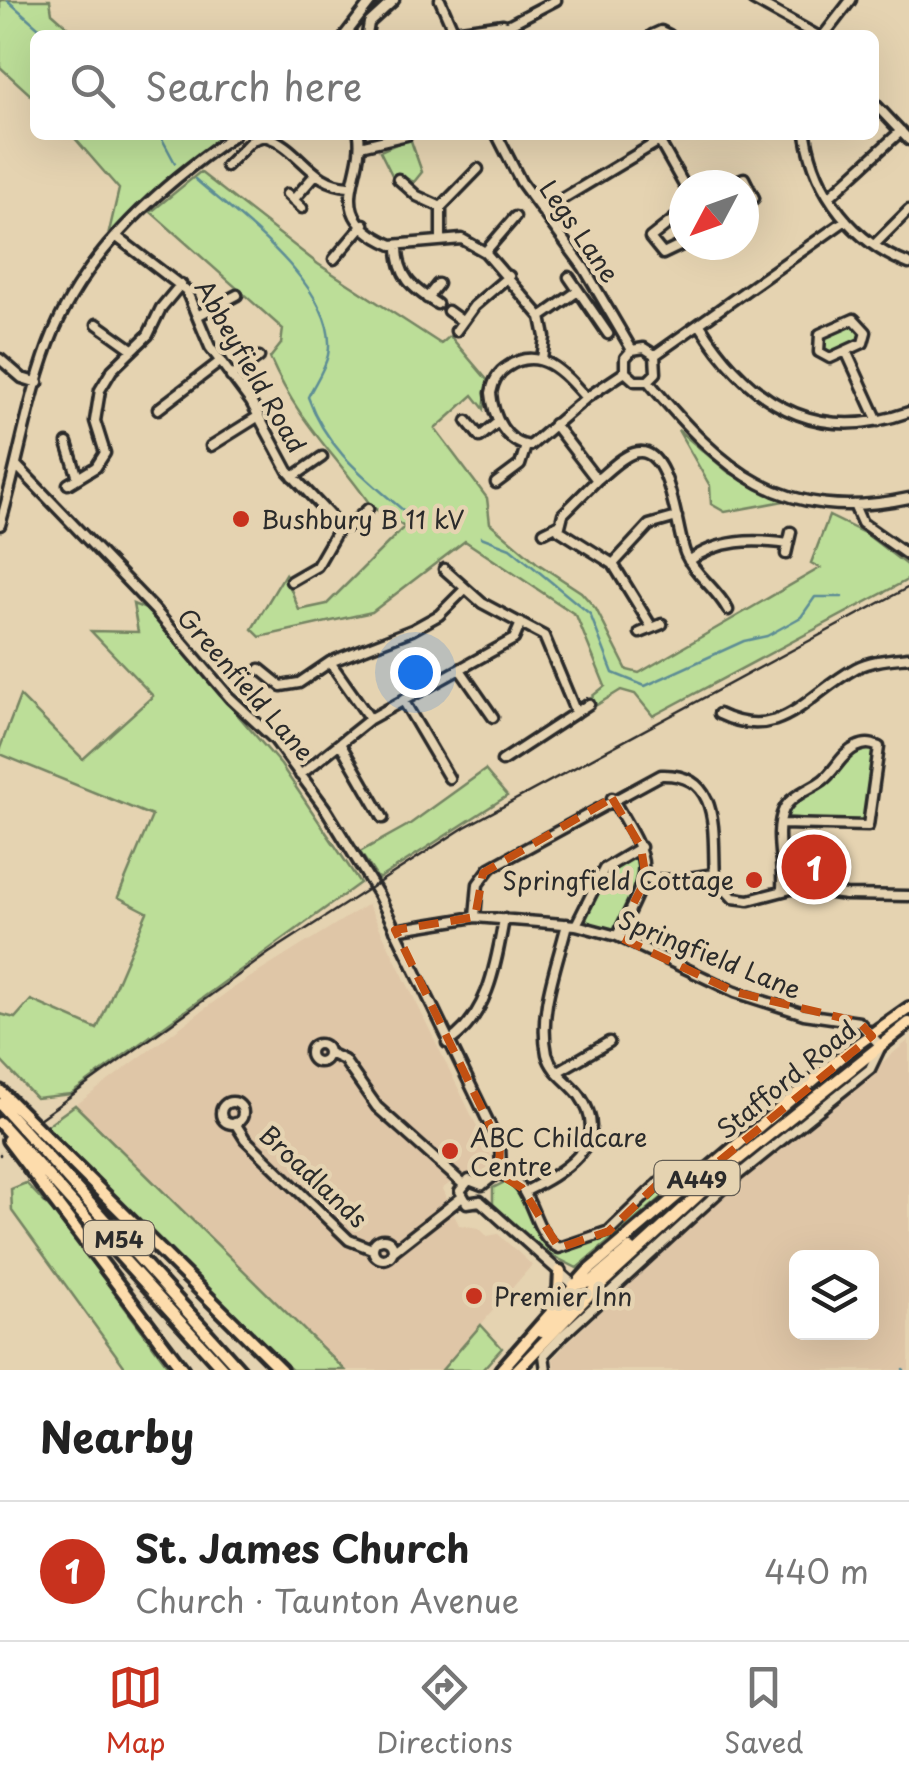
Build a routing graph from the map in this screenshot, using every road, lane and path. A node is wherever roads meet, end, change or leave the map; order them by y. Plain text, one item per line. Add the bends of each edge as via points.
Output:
1 (372, 0) edge
2 (394, 0) edge
3 (753, 0) edge
4 (851, 0) edge
5 (553, 1) edge
6 (440, 2) edge
7 (504, 24) junction
8 (349, 30) edge
9 (368, 30) edge
10 (454, 30) edge
11 (471, 30) edge
12 (496, 30) edge
13 (807, 30) edge
14 (828, 30) edge
15 (879, 108) edge
16 (901, 132) junction
17 (227, 140) edge
18 (252, 140) edge
19 (272, 140) edge
20 (359, 140) edge
21 (386, 140) edge
22 (499, 140) edge
23 (652, 140) edge
24 (659, 140) edge
25 (807, 140) edge
26 (909, 140) edge
27 (360, 146) junction
28 (226, 166) dead end
29 (478, 169) dead end
30 (676, 170) edge
31 (315, 175) junction
32 (412, 179) dead end
33 (398, 180) dead end
34 (349, 186) junction
35 (405, 188) junction
36 (829, 198) junction
37 (441, 207) junction
38 (302, 208) dead end
39 (909, 210) edge
40 (542, 211) junction
41 (514, 218) dead end
42 (846, 220) junction
43 (669, 223) edge
44 (364, 224) junction
45 (508, 227) junction
46 (516, 233) dead end
47 (116, 237) junction
48 (441, 237) junction
49 (874, 245) junction
50 (398, 246) junction
51 (669, 251) edge
52 (485, 252) junction
53 (334, 259) dead end
54 (909, 264) edge
55 (509, 276) junction
56 (569, 278) dead end
57 (182, 284) junction
58 (438, 284) dead end
59 (578, 292) junction
60 (237, 295) dead end
61 (427, 298) junction
62 (438, 304) dead end
63 (448, 310) dead end
64 (198, 316) junction
65 (541, 317) junction
66 (462, 322) junction
67 (97, 324) dead end
68 (700, 325) junction
69 (456, 331) dead end
70 (608, 334) dead end
71 (132, 349) junction
72 (632, 350) junction
73 (846, 351) junction
74 (655, 355) junction
75 (259, 357) dead end
76 (0, 358) edge
77 (542, 358) junction
78 (221, 361) junction
79 (625, 372) junction
80 (231, 376) junction
81 (648, 381) junction
82 (38, 383) junction
83 (586, 398) junction
84 (84, 402) dead end
85 (96, 404) junction
86 (158, 409) dead end
87 (909, 412) edge
88 (259, 416) junction
89 (467, 421) dead end
90 (878, 421) junction
91 (498, 422) junction
92 (554, 424) junction
93 (67, 443) dead end
94 (218, 446) dead end
95 (524, 446) junction
96 (316, 458) dead end
97 (17, 466) junction
98 (505, 476) junction
99 (293, 477) junction
100 (78, 478) junction
101 (596, 480) junction
102 (496, 483) dead end
103 (68, 484) dead end
104 (512, 485) dead end
105 (909, 498) edge
106 (854, 505) junction
107 (368, 509) dead end
108 (676, 517) junction
109 (0, 524) edge
110 (558, 525) junction
111 (337, 529) junction
112 (544, 532) dead end
113 (791, 532) dead end
114 (909, 556) edge
115 (688, 561) junction
116 (613, 564) junction
117 (444, 568) dead end
118 (293, 576) dead end
119 (464, 590) junction
120 (728, 610) dead end
121 (522, 623) junction
122 (662, 624) dead end
123 (651, 626) junction
124 (640, 633) dead end
125 (909, 657) edge
126 (330, 662) junction
127 (265, 669) dead end
128 (460, 671) junction
129 (496, 699) dead end
130 (403, 700) junction
131 (590, 704) dead end
132 (486, 706) junction
133 (576, 712) junction
134 (719, 714) dead end
135 (493, 716) dead end
136 (370, 719) junction
137 (342, 745) junction
138 (452, 761) dead end
139 (502, 761) dead end
140 (442, 768) junction
141 (300, 775) junction
142 (449, 778) dead end
143 (612, 798) junction
144 (382, 811) dead end
145 (781, 824) junction
146 (641, 847) junction
147 (714, 874) junction
148 (646, 878) junction
149 (782, 888) junction
150 (909, 896) edge
151 (474, 917) junction
152 (504, 919) junction
153 (571, 925) junction
154 (394, 930) junction
155 (617, 936) junction
156 (909, 1008) edge
157 (909, 1020) edge
158 (872, 1036) junction
159 (609, 1042) dead end
160 (447, 1043) junction
161 (881, 1046) junction
162 (328, 1054) dead end
163 (557, 1072) junction
164 (823, 1074) junction
165 (0, 1091) edge
166 (0, 1104) edge
167 (236, 1123) dead end
168 (0, 1126) edge
169 (499, 1174) junction
170 (462, 1184) junction
171 (482, 1185) junction
172 (690, 1185) junction
173 (524, 1192) junction
174 (462, 1198) junction
175 (480, 1200) junction
176 (652, 1237) junction
177 (389, 1242) junction
178 (403, 1244) junction
179 (372, 1249) junction
180 (392, 1252) junction
181 (560, 1271) junction
182 (574, 1284) junction
183 (592, 1300) junction
184 (521, 1347) junction
185 (184, 1370) edge
186 (224, 1370) edge
187 (240, 1370) edge
188 (281, 1370) edge
189 (501, 1370) edge
190 (517, 1370) edge
191 (546, 1370) edge

1 - 8 street
2 - 9 street
3 - 13 street
4 - 14 street
5 - 7 street
6 - 10 street
7 - 11 street
7 - 12 street
15 - 16 street
16 - 26 street
16 - 36 street
17 - 47 street
18 - 28 street
19 - 31 street
20 - 27 street
21 - 27 street
22 - 40 street, Legs Lane
23 - 40 street
24 - 30 street
25 - 36 street
27 - 34 street
29 - 37 street
31 - 34 street via 330,186
31 - 38 street via 290,197
32 - 35 street
33 - 35 street
34 - 44 street
35 - 37 street
36 - 42 street
37 - 48 street
39 - 49 street
40 - 72 street, Legs Lane
41 - 45 street
42 - 49 street
42 - 68 street
43 - 51 street via 650,238 662,254
44 - 50 street
44 - 53 street
45 - 46 street
45 - 52 street
47 - 57 street, Abbeyfield Road
47 - 82 street via 70,299
48 - 50 street
48 - 52 street
49 - 54 street
50 - 61 street via 400,272
52 - 55 street
55 - 65 street
55 - 66 street
56 - 59 street
57 - 64 street, Abbeyfield Road
57 - 71 street
58 - 61 street
59 - 65 street
59 - 70 street
60 - 64 street
61 - 62 street
63 - 66 street
64 - 78 street, Abbeyfield Road
65 - 77 street
66 - 69 street
67 - 71 street via 109,325
68 - 74 street
68 - 90 street via 740,379 781,408 826,422
71 - 85 street via 112,370
72 - 74 street
72 - 79 street
73 - 73 street via 825,356 816,339 854,319 866,336
73 - 90 street
74 - 81 street via 656,373
75 - 80 street
76 - 82 street
77 - 83 street
77 - 91 street via 522,359 495,379
78 - 80 street, Abbeyfield Road
78 - 86 street
79 - 81 street
79 - 83 street
80 - 88 street, Abbeyfield Road
81 - 106 street via 708,450 741,474 802,500
82 - 97 street
83 - 92 street
84 - 85 street
85 - 100 street via 105,453
87 - 90 street
88 - 94 street
88 - 99 street, Abbeyfield Road
89 - 91 street via 480,436
91 - 95 street
92 - 95 street
92 - 101 street
93 - 100 street
95 - 98 street via 520,465
96 - 99 street
97 - 109 street
97 - 141 street, Greenfield Lane
98 - 102 street
98 - 104 street
99 - 111 street, Abbeyfield Road
100 - 103 street
101 - 108 street via 630,454 644,452 667,478
101 - 110 street
105 - 106 street
106 - 114 street via 862,523
107 - 111 street
108 - 115 street
108 - 116 street via 649,524
110 - 112 street
110 - 116 street via 566,538
111 - 118 street via 317,566
113 - 115 street via 787,549 756,540 730,543
115 - 120 street
116 - 123 street
117 - 119 street
119 - 121 street
119 - 126 street via 440,615
121 - 128 street via 514,639
121 - 133 street via 553,650
122 - 123 street
123 - 124 street
125 - 134 street via 860,666 776,723 741,724
126 - 127 street via 287,687
126 - 136 street
128 - 130 street
128 - 132 street
129 - 132 street
130 - 136 street
130 - 140 street
131 - 133 street
132 - 135 street
133 - 139 street
136 - 137 street
137 - 141 street
137 - 144 street
138 - 140 street
140 - 142 street
141 - 154 street, Greenfield Lane
143 - 146 street
143 - 147 street via 661,775 696,784 712,806
143 - 151 street via 483,873
145 - 145 street via 789,802 846,754 870,743 879,747 868,826
145 - 149 street
146 - 148 street
146 - 153 street via 604,870
147 - 148 street
147 - 149 street via 722,890 740,900
148 - 155 street
149 - 150 street
151 - 152 street, Springfield Lane
151 - 154 street, Springfield Lane
152 - 153 street, Springfield Lane
152 - 160 street via 479,1010
153 - 155 street, Springfield Lane
153 - 163 street via 544,1024
154 - 160 street, Greenfield Lane
155 - 158 street, Springfield Lane via 735,992 804,1014 859,1022
156 - 158 highway, Stafford Road / A449
157 - 158 highway
157 - 161 highway, Stafford Road / A449
158 - 161 street, Springfield Lane
158 - 164 highway, Stafford Road / A449
159 - 163 street
160 - 169 street, Greenfield Lane via 500,1146
161 - 164 highway via 868,1046
161 - 176 highway, Stafford Road / A449
161 - 183 street via 870,1069
162 - 170 street via 344,1060 377,1107
163 - 173 street via 586,1108 587,1144 567,1170
164 - 172 highway, Stafford Road / A449
165 - 188 highway
166 - 187 highway, M54
167 - 179 street, Broadlands via 244,1139 348,1240
168 - 185 highway, M54
168 - 186 highway, M54
169 - 171 street
169 - 173 street
170 - 171 street
170 - 174 street
171 - 175 street
172 - 173 street, Stafford Road via 667,1175 609,1231 559,1248 549,1242
172 - 182 highway, Stafford Road / A449
174 - 175 street via 470,1204
174 - 178 street
175 - 181 street
176 - 182 highway via 591,1282
176 - 183 highway, Stafford Road / A449
177 - 178 street, Broadlands
177 - 179 street via 380,1239
177 - 180 street
178 - 180 street
179 - 180 street via 379,1259
181 - 182 street
181 - 184 highway via 556,1296
182 - 183 highway
182 - 184 highway, Stafford Road / A449
183 - 184 highway via 578,1298
183 - 190 highway, Stafford Road / A449
183 - 191 street via 544,1355
184 - 189 highway, Stafford Road / A449

